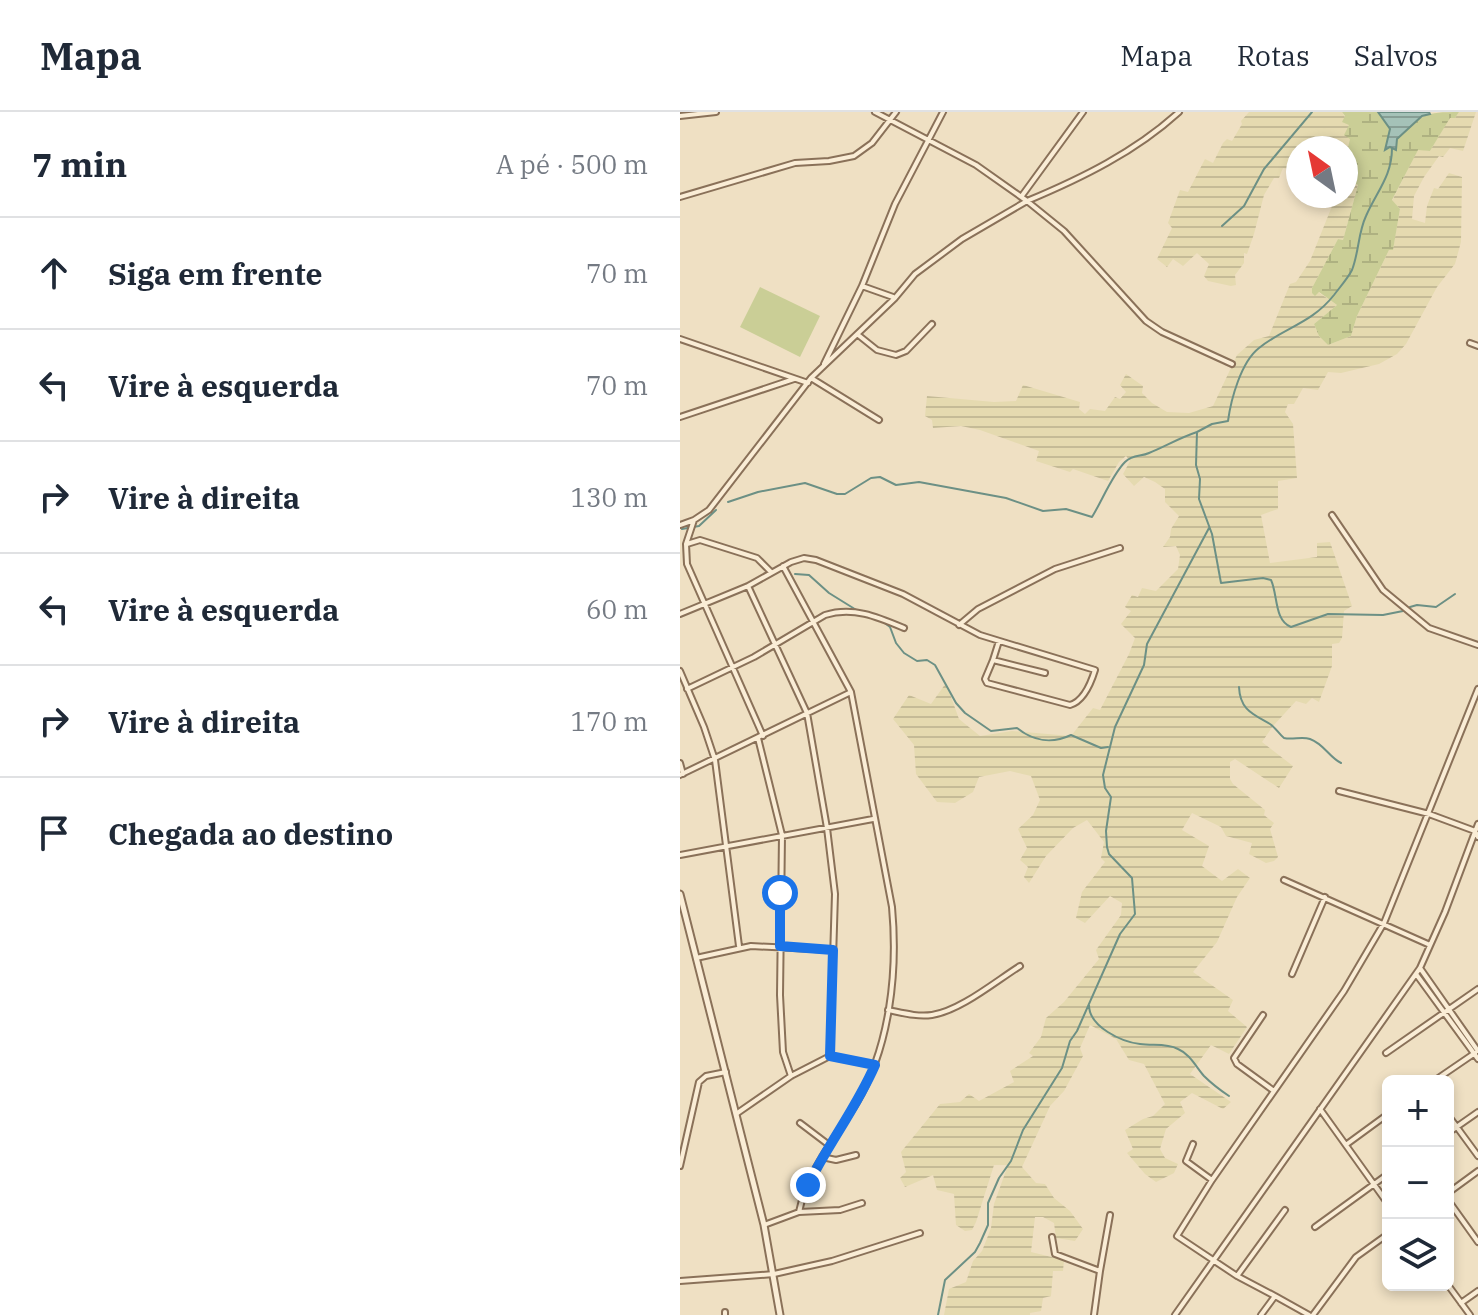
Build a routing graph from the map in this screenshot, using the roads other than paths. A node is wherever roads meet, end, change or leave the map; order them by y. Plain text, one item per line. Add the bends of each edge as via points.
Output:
1 (716, 112) edge
2 (875, 112) edge
3 (896, 112) edge
4 (943, 112) edge
5 (1083, 112) edge
6 (1179, 112) edge
7 (680, 116) edge
8 (891, 121) junction
9 (928, 141) junction
10 (680, 197) edge
11 (1021, 197) junction
12 (1027, 201) junction
13 (862, 286) junction
14 (895, 298) junction
15 (932, 324) dead end
16 (857, 334) junction
17 (680, 339) edge
18 (1470, 343) dead end
19 (1478, 346) edge
20 (1232, 364) dead end
21 (823, 366) junction
22 (794, 379) junction
23 (810, 380) junction
24 (680, 417) edge
25 (879, 420) dead end
26 (1332, 515) dead end
27 (694, 520) junction
28 (680, 525) edge
29 (686, 544) junction
30 (1120, 548) dead end
31 (783, 566) junction
32 (771, 572) junction
33 (748, 586) junction
34 (704, 605) junction
35 (680, 614) edge
36 (815, 621) junction
37 (959, 625) junction
38 (904, 628) dead end
39 (999, 641) junction
40 (776, 645) junction
41 (1478, 645) edge
42 (993, 660) junction
43 (733, 667) junction
44 (680, 671) edge
45 (1045, 673) dead end
46 (687, 689) junction
47 (1478, 689) edge
48 (851, 692) junction
49 (807, 713) junction
50 (761, 737) junction
51 (715, 760) junction
52 (680, 763) edge
53 (681, 775) edge
54 (1339, 791) dead end
55 (1429, 814) junction
56 (873, 819) junction
57 (1478, 824) edge
58 (827, 828) junction
59 (1477, 834) edge
60 (782, 835) junction
61 (724, 846) junction
62 (680, 855) edge
63 (1284, 880) dead end
64 (680, 894) edge
65 (1325, 897) junction
66 (1384, 923) junction
67 (1430, 945) junction
68 (739, 946) junction
69 (780, 946) junction
70 (833, 950) junction
71 (696, 958) junction
72 (1020, 966) dead end
73 (1420, 968) junction
74 (1292, 974) dead end
75 (1416, 974) junction
76 (1478, 989) edge
77 (887, 1010) junction
78 (1448, 1011) junction
79 (1263, 1015) dead end
80 (1477, 1051) edge
81 (1386, 1053) dead end
82 (830, 1056) junction
83 (1478, 1059) edge
84 (875, 1065) junction
85 (726, 1072) junction
86 (1443, 1075) edge
87 (791, 1076) junction
88 (1274, 1091) junction
89 (1320, 1109) junction
90 (1478, 1112) edge
91 (736, 1114) junction
92 (1382, 1118) edge
93 (800, 1123) dead end
94 (1454, 1123) edge
95 (1457, 1127) junction
96 (1454, 1129) edge
97 (1193, 1144) dead end
98 (1347, 1144) junction
99 (829, 1145) junction
100 (856, 1155) dead end
101 (1478, 1156) edge
102 (822, 1157) junction
103 (680, 1166) edge
104 (1478, 1171) edge
105 (1382, 1178) edge
106 (1212, 1180) junction
107 (1374, 1184) junction
108 (1454, 1189) edge
109 (1382, 1195) edge
110 (862, 1203) dead end
111 (1454, 1208) edge
112 (1285, 1210) dead end
113 (799, 1212) junction
114 (1110, 1215) dead end
115 (764, 1225) junction
116 (1315, 1227) dead end
117 (920, 1233) dead end
118 (1052, 1237) dead end
119 (1382, 1238) edge
120 (1478, 1242) edge
121 (1214, 1260) junction
122 (1100, 1271) junction
123 (774, 1274) junction
124 (1237, 1276) junction
125 (680, 1281) edge
126 (1452, 1291) edge
127 (1478, 1291) edge
128 (1275, 1296) junction
129 (1461, 1303) junction
130 (780, 1315) edge
131 (1094, 1315) edge
132 (1175, 1315) edge
133 (1261, 1315) edge
134 (1311, 1315) edge
135 (1470, 1315) edge

1 - 7 street
2 - 8 street
3 - 8 street
4 - 9 street
5 - 11 street
6 - 12 street via 1127,153
8 - 9 street
8 - 10 street via 854,156 795,163
9 - 11 street via 983,169
9 - 13 street
11 - 12 street
12 - 14 street via 936,256
12 - 20 street via 1064,231 1146,321
13 - 14 street
13 - 21 street
14 - 16 street
15 - 16 street via 896,355 877,350
16 - 21 street
17 - 22 street
18 - 19 street
21 - 23 street
22 - 23 street
22 - 24 street
23 - 25 street
23 - 27 street via 709,510
26 - 41 street via 1383,590 1429,628
27 - 28 street
27 - 29 street
29 - 32 street via 700,540 757,558
29 - 34 street via 687,564
30 - 37 street via 1055,569 978,609
31 - 32 street
31 - 36 street
31 - 37 street via 798,559 816,560 903,594
32 - 33 street
33 - 34 street
33 - 40 street
34 - 35 street
34 - 43 street
36 - 38 street via 846,610
36 - 40 street
36 - 48 street
37 - 39 street
39 - 42 street
39 - 42 street via 1095,670 1094,674 1076,704 1067,705 987,683
40 - 43 street
40 - 49 street
42 - 45 street
43 - 46 street
43 - 50 street
44 - 46 street
46 - 51 street
47 - 55 street
48 - 49 street
48 - 56 street
49 - 50 street
49 - 58 street
50 - 51 street
50 - 60 street
51 - 53 street
51 - 61 street
52 - 53 street
54 - 55 street
55 - 59 street
55 - 66 street
56 - 58 street
56 - 77 street via 894,931
57 - 59 street
58 - 60 street
58 - 70 street via 835,894
59 - 67 street
60 - 61 street
60 - 69 street
61 - 62 street
61 - 68 street
63 - 65 street
64 - 71 street
65 - 66 street
65 - 74 street
66 - 67 street
66 - 88 street
67 - 73 street
68 - 69 street
68 - 71 street
69 - 70 street
69 - 87 street via 783,1045
70 - 82 street
71 - 85 street
72 - 77 street via 937,1015
73 - 75 street
73 - 78 street
75 - 78 street
75 - 89 street
76 - 78 street
77 - 84 street
78 - 80 street
78 - 81 street
79 - 88 street via 1234,1058
80 - 83 street
80 - 86 street
82 - 84 street
82 - 87 street
84 - 99 street
85 - 91 street
85 - 103 street via 699,1082
87 - 91 street
88 - 106 street
89 - 98 street
89 - 121 street
90 - 95 street
91 - 115 street
92 - 98 street
93 - 99 street
94 - 95 street
95 - 96 street
95 - 101 street
97 - 106 street via 1186,1161
98 - 107 street
99 - 102 street
100 - 102 street
102 - 113 street
104 - 108 street
105 - 107 street
106 - 121 street via 1177,1236
107 - 109 street
107 - 116 street
110 - 113 street
111 - 120 street
112 - 124 street
113 - 115 street
114 - 122 street
115 - 123 street
117 - 123 street
118 - 122 street via 1055,1254
119 - 134 street via 1360,1253
121 - 124 street
121 - 132 street
122 - 131 street
123 - 125 street
123 - 130 street
124 - 128 street
126 - 129 street
127 - 129 street
128 - 133 street
128 - 134 street
129 - 135 street

